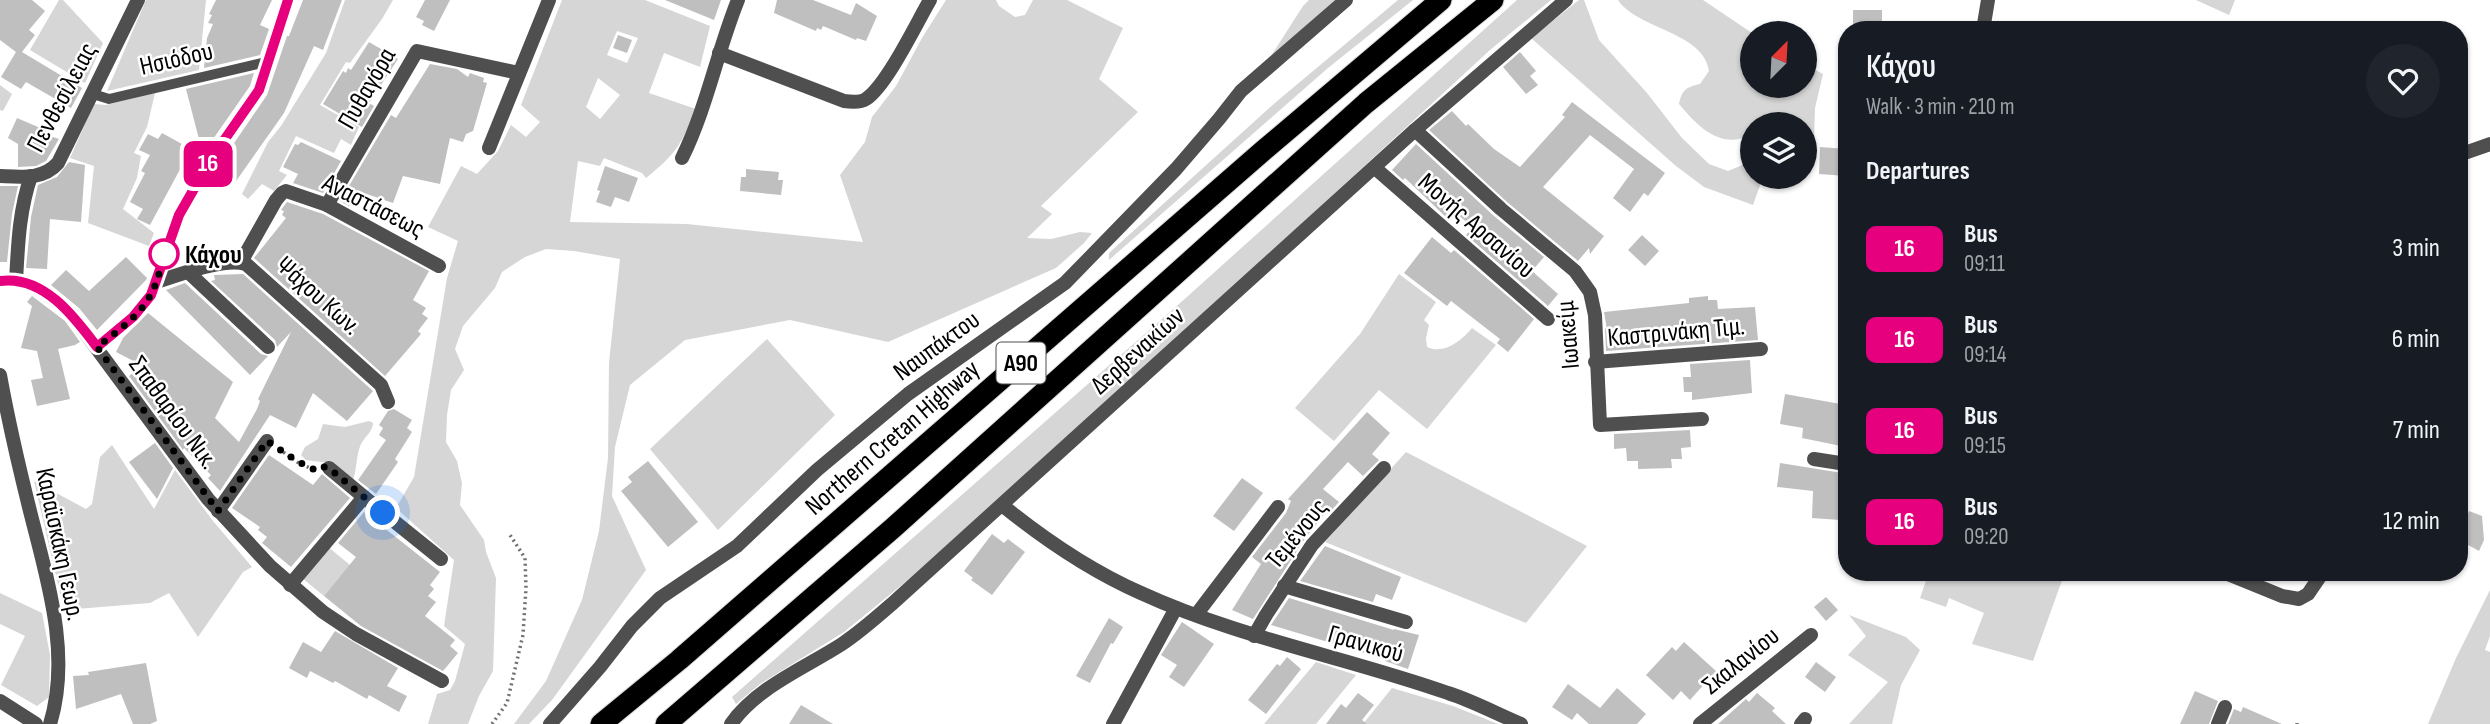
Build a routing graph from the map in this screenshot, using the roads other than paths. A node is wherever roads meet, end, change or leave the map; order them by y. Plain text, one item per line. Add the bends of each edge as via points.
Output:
1 (138, 0) edge
2 (288, 0) edge
3 (549, 0) edge
4 (738, 0) edge
5 (930, 0) edge
6 (1346, 0) edge
7 (1441, 0) edge
8 (1493, 0) edge
9 (1566, 0) edge
10 (1988, 0) edge
11 (1984, 21) edge
12 (719, 53) junction
13 (270, 61) junction
14 (519, 73) junction
15 (93, 94) junction
16 (1415, 130) junction
17 (2490, 144) edge
18 (489, 148) dead end
19 (2468, 152) edge
20 (682, 158) dead end
21 (1375, 168) junction
22 (0, 176) edge
23 (31, 176) junction
24 (327, 205) junction
25 (241, 262) junction
26 (439, 266) dead end
27 (188, 272) junction
28 (0, 281) edge
29 (16, 281) junction
30 (156, 282) junction
31 (1548, 319) dead end
32 (97, 347) junction
33 (268, 347) dead end
34 (1761, 349) dead end
35 (1595, 362) junction
36 (0, 375) edge
37 (388, 402) dead end
38 (1702, 419) dead end
39 (6, 428) edge
40 (267, 441) road end
41 (1814, 459) dead end
42 (1838, 463) edge
43 (329, 468) road end
44 (1384, 468) dead end
45 (364, 497) junction
46 (1002, 505) junction
47 (1278, 507) dead end
48 (218, 511) junction
49 (442, 559) dead end
50 (2245, 581) edge
51 (2317, 581) edge
52 (290, 584) junction
53 (1284, 586) junction
54 (1176, 608) junction
55 (1196, 615) junction
56 (1406, 622) dead end
57 (1811, 635) dead end
58 (1254, 636) junction
59 (442, 681) dead end
60 (0, 701) edge
61 (2225, 707) dead end
62 (36, 724) edge
63 (50, 724) edge
64 (550, 724) edge
65 (601, 724) edge
66 (666, 724) edge
67 (731, 724) edge
68 (1113, 724) edge
69 (1521, 724) edge
70 (1700, 724) edge
71 (2218, 724) edge

1 - 15 street, Πενθεσίλειας
2 - 13 street
3 - 14 street
4 - 12 street
5 - 12 street via 884,78 860,101 844,101
6 - 64 street, Ναυπάκτου via 1241,91 1176,169 1065,284 908,394 817,470 737,546 660,598
7 - 65 highway, Northern Cretan Highway / Α90
8 - 66 highway, Α90 via 1366,103 904,518
9 - 16 street, Δερβενακίων
10 - 11 street
12 - 20 street
13 - 15 lane, Ησιόδου via 109,99
13 - 30 street via 252,103 211,159 179,215
14 - 18 street
14 - 24 street, Πυθαγόρα via 417,51
15 - 23 street, Πενθεσίλειας via 58,163 48,173
16 - 21 street, Δερβενακίων
16 - 35 street, Ιωακείμ via 1585,283 1595,315
17 - 19 street
21 - 31 street, Μονής Αρσανίου
21 - 46 street, Δερβενακίων
22 - 23 street, Πενθεσίλειας
23 - 29 street via 20,220
24 - 25 street, Αναστάσεως via 282,193
24 - 26 street, Αναστάσεως
25 - 27 street, Ψάχου Κων.
25 - 37 street, Ψάχου Κων. via 381,385
27 - 30 street, Ψάχου Κων.
27 - 33 street
28 - 29 street, Σπαθαρίου Νικ.
29 - 32 street, Σπαθαρίου Νικ. via 62,305
30 - 32 street via 133,317
32 - 48 street, Σπαθαρίου Νικ.
34 - 35 street, Καστρινάκη Τιμ.
35 - 38 street, Ιωακείμ via 1600,425
36 - 39 street, Καραϊσκάκη Γεωρ.
39 - 63 street, Καραϊσκάκη Γεωρ. via 56,629 58,684
40 - 48 street
41 - 42 street
43 - 45 street
44 - 53 street, Τεμένους via 1312,545
45 - 49 street
45 - 52 street
46 - 54 street, Γρανικού via 1104,575
46 - 67 street, Δερβενακίων via 878,616 768,690
47 - 55 street
48 - 52 street, Σπαθαρίου Νικ.
50 - 51 street via 2299,599
52 - 59 street, Σπαθαρίου Νικ. via 356,634
53 - 56 street
53 - 58 street, Τεμένους
54 - 55 street, Γρανικού
54 - 68 street
55 - 58 street, Γρανικού
57 - 70 street, Σκαλανίου
58 - 69 street, Γρανικού via 1448,693
60 - 62 street
61 - 71 street

